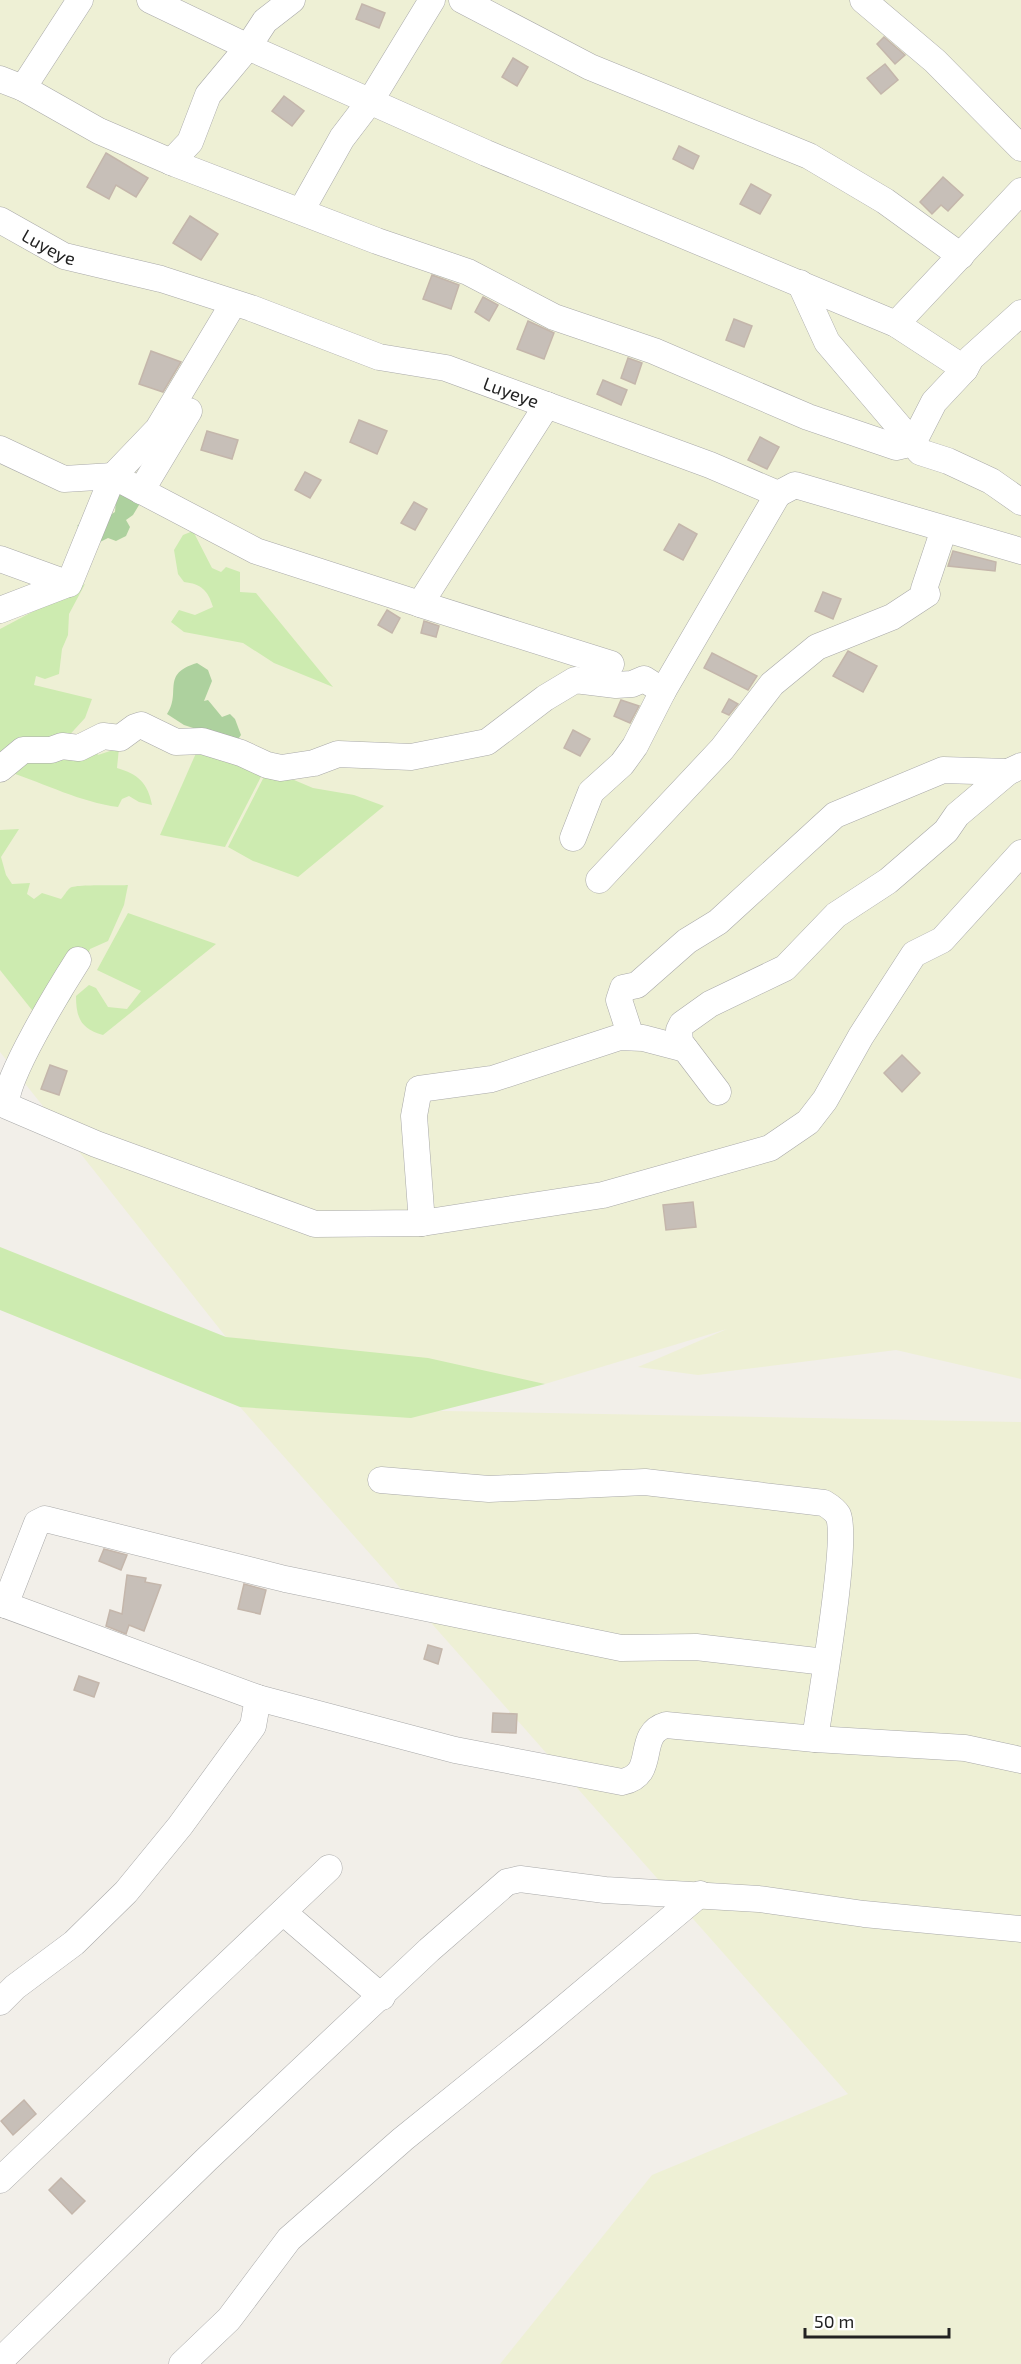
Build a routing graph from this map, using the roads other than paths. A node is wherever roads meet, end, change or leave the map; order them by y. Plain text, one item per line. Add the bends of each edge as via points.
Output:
1 (80, 0) edge
2 (150, 0) edge
3 (292, 0) edge
4 (432, 0) edge
5 (462, 0) edge
6 (863, 0) edge
7 (248, 47) junction
8 (11, 83) edge
9 (371, 100) junction
10 (1021, 148) edge
11 (171, 162) junction
12 (1021, 191) edge
13 (301, 211) junction
14 (0, 220) edge
15 (961, 256) junction
16 (800, 283) junction
17 (242, 306) junction
18 (1021, 314) edge
19 (896, 324) junction
20 (965, 369) junction
21 (547, 405) junction
22 (913, 443) junction
23 (0, 448) edge
24 (113, 476) junction
25 (141, 491) junction
26 (778, 494) junction
27 (1021, 502) edge
28 (944, 529) junction
29 (1021, 551) edge
30 (0, 559) edge
31 (65, 585) junction
32 (420, 604) junction
33 (0, 610) edge
34 (611, 664) dead end
35 (663, 691) junction
36 (0, 768) edge
37 (1014, 769) edge
38 (573, 838) dead end
39 (1021, 853) edge
40 (599, 880) dead end
41 (78, 960) dead end
42 (631, 1037) junction
43 (685, 1049) junction
44 (718, 1092) dead end
45 (422, 1223) junction
46 (381, 1480) dead end
47 (2, 1604) edge
48 (825, 1662) junction
49 (258, 1698) junction
50 (815, 1739) junction
51 (1021, 1760) edge
52 (329, 1868) dead end
53 (700, 1894) junction
54 (283, 1912) junction
55 (1021, 1929) edge
56 (382, 1996) junction
57 (0, 2002) edge
58 (0, 2180) edge
59 (0, 2363) edge
60 (182, 2364) edge

1 - 8 street
2 - 7 street
3 - 7 street via 265,21
4 - 9 street
5 - 15 street via 590,67 809,156 885,201
6 - 10 street via 935,61
7 - 9 street
7 - 11 street via 208,95 195,132
8 - 11 street via 99,131
9 - 13 street via 342,138
9 - 16 street via 486,153
11 - 13 street
12 - 15 street
13 - 22 street via 468,272 554,317 654,351 808,417 896,447
14 - 17 street, Luyeye via 64,256 161,279
15 - 19 street
16 - 19 street
16 - 22 street via 827,342
17 - 21 street, Luyeye via 379,357 446,368
17 - 24 street via 158,429
17 - 25 street
18 - 20 street via 971,358
19 - 20 street
20 - 22 street via 934,402
21 - 26 street, Luyeye
21 - 32 street
22 - 27 street via 920,452 948,460 991,481
23 - 24 street via 64,479
24 - 25 street
24 - 31 street via 74,576
25 - 32 street via 256,551
26 - 28 street via 795,485
26 - 35 street
28 - 29 street
28 - 40 street via 924,589 927,594 892,617 818,647 772,684 722,749
30 - 31 street
31 - 33 street
32 - 34 street
35 - 36 street via 644,679 616,685 575,680 487,742 411,757 338,754 314,763 281,768 202,741 176,741 141,725 120,738 107,735 79,748 23,750
35 - 38 street via 635,746 622,764 591,792
37 - 42 street via 943,770 835,815 718,922 687,940 637,985 623,988 619,1000
37 - 43 street via 888,881 836,915 785,968 710,1004 682,1024 679,1039
39 - 45 street via 942,940 914,954 825,1100 808,1122 774,1147 603,1195
41 - 45 street via 29,1038 4,1096 7,1106 96,1144 315,1224
42 - 43 street
42 - 45 street via 602,1041 492,1079 419,1089 414,1116
43 - 44 street
46 - 48 street via 489,1489 645,1482 824,1503 838,1515 840,1526
47 - 48 street via 37,1523 45,1519 274,1576 621,1648 696,1647
47 - 49 street
48 - 50 street
49 - 50 street via 455,1750 622,1782 641,1774 651,1735 657,1727
49 - 57 street via 253,1726 126,1892 74,1943
50 - 51 street via 965,1748
52 - 54 street
53 - 55 street
53 - 56 street via 605,1890 520,1879 507,1882
53 - 60 street via 403,2139 289,2239 229,2319
54 - 56 street
54 - 58 street
56 - 59 street via 207,2159

